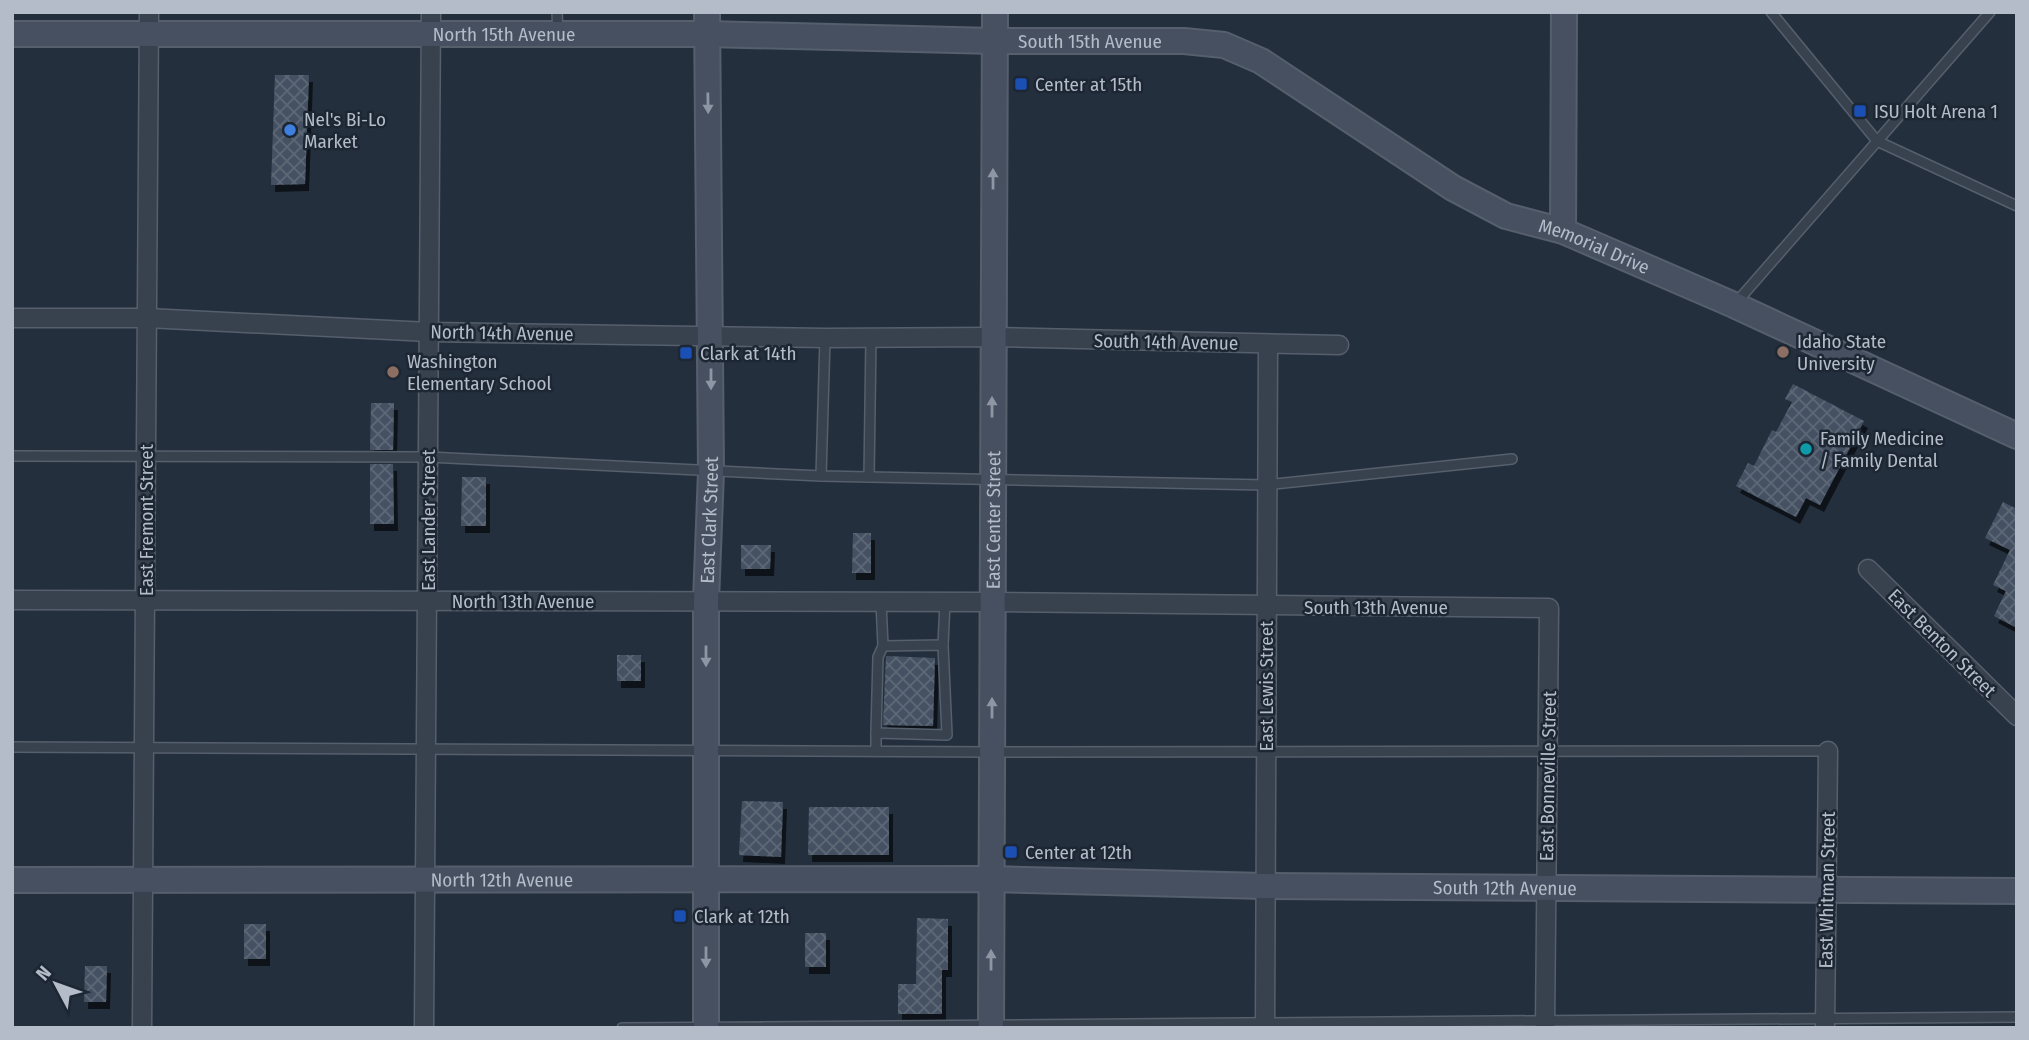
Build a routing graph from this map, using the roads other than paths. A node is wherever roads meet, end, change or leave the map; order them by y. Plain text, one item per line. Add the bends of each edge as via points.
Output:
1 (995, 12) edge
2 (1564, 12) edge
3 (1771, 12) edge
4 (1990, 12) edge
5 (149, 23) edge
6 (431, 23) edge
7 (557, 23) edge
8 (707, 23) edge
9 (12, 34) edge
10 (995, 41) junction
11 (1184, 41) joint
12 (1877, 141) junction
13 (2017, 206) edge
14 (1563, 231) junction
15 (1734, 306) junction
16 (12, 318) edge
17 (147, 318) junction
18 (429, 332) junction
19 (711, 335) junction
20 (992, 337) junction
21 (825, 338) junction
22 (871, 338) junction
23 (1268, 345) junction
24 (1339, 345) dead end
25 (2017, 436) edge
26 (12, 456) edge
27 (146, 456) junction
28 (428, 457) junction
29 (1512, 459) dead end
30 (712, 472) junction
31 (821, 476) junction
32 (869, 477) junction
33 (993, 478) junction
34 (1266, 485) junction
35 (1868, 569) dead end
36 (12, 600) edge
37 (145, 600) junction
38 (428, 601) junction
39 (706, 601) junction
40 (881, 602) junction
41 (945, 602) junction
42 (992, 602) junction
43 (1266, 606) junction
44 (1549, 608) joint
45 (943, 645) junction
46 (883, 646) junction
47 (2017, 716) edge
48 (876, 733) junction
49 (12, 747) edge
50 (144, 748) junction
51 (426, 751) junction
52 (706, 751) junction
53 (876, 751) junction
54 (1265, 751) junction
55 (1548, 751) junction
56 (1828, 751) joint
57 (992, 752) junction
58 (143, 879) junction
59 (425, 879) junction
60 (706, 879) junction
61 (991, 879) junction
62 (12, 880) edge
63 (1265, 886) junction
64 (1547, 887) junction
65 (1827, 891) junction
66 (2017, 891) edge
67 (2017, 1017) edge
68 (1826, 1023) edge
69 (1546, 1024) edge
70 (1265, 1025) edge
71 (991, 1026) edge
72 (706, 1027) edge
73 (142, 1028) edge
74 (424, 1028) edge
75 (622, 1028) edge

1 - 10 street, East Center Street
2 - 14 street
3 - 12 lane
4 - 12 lane
5 - 6 street, North 15th Avenue
5 - 9 street, North 15th Avenue
5 - 17 street, East Fremont Street
6 - 7 street, North 15th Avenue
6 - 18 street, East Lander Street
7 - 8 street, North 15th Avenue
8 - 10 street, North 15th Avenue
8 -> 19 street, East Clark Street
10 - 11 street, South 15th Avenue
20 -> 10 street, East Center Street
11 - 14 street, Memorial Drive via 1224,45 1261,61 1453,188 1506,216
12 - 13 lane
12 - 15 lane
14 - 15 street, Memorial Drive
15 - 25 street, Memorial Drive
16 - 17 street, North 14th Avenue
17 - 18 street, North 14th Avenue
17 - 27 street, East Fremont Street
18 - 19 street, North 14th Avenue
18 - 28 street, East Lander Street
19 - 21 street, North 14th Avenue
19 -> 30 street, East Clark Street
20 - 22 street, North 14th Avenue
20 - 23 street, South 14th Avenue
33 -> 20 street, East Center Street
21 - 22 street, North 14th Avenue
21 - 31 lane
22 - 32 lane
23 - 24 street, South 14th Avenue
23 - 34 street, East Lewis Street
26 - 27 lane
27 - 28 lane
27 - 37 street, East Fremont Street
28 - 30 lane
28 - 38 street, East Lander Street
29 - 34 lane
30 - 31 lane
30 - 39 street, East Clark Street
31 - 32 lane
32 - 33 lane
33 - 34 lane
33 - 42 street, East Center Street
34 - 43 street, East Lewis Street
35 - 47 street, East Benton Street
36 - 37 street, North 13th Avenue
37 - 38 street, North 13th Avenue
37 - 50 street, East Fremont Street
38 - 39 street, North 13th Avenue
38 - 51 street, East Lander Street
39 - 40 street, North 13th Avenue
39 -> 52 street, East Clark Street
40 - 41 street, North 13th Avenue
40 - 46 lane
41 - 42 street, North 13th Avenue
41 - 45 lane
42 - 43 street, South 13th Avenue
57 -> 42 street, East Center Street
43 - 44 street, South 13th Avenue
43 - 54 street, East Lewis Street
44 - 55 street, East Bonneville Street
45 - 46 lane
45 - 48 lane via 947,735
46 - 48 lane via 878,657
48 - 53 lane
49 - 50 lane
50 - 51 lane
50 - 58 street, East Fremont Street
51 - 52 lane
51 - 59 street, East Lander Street
52 - 53 lane
52 - 60 street, East Clark Street
53 - 57 lane
54 - 55 lane
54 - 57 lane
54 - 63 street, East Lewis Street
55 - 56 lane
55 - 64 street, East Bonneville Street
56 - 65 street, East Whitman Street
57 - 61 street, East Center Street
58 - 59 street, North 12th Avenue
58 - 62 street, North 12th Avenue
58 - 73 street, East Fremont Street
59 - 60 street, North 12th Avenue
59 - 74 street, East Lander Street
60 - 61 street, North 12th Avenue
60 -> 72 street, East Clark Street
61 - 63 street, South 12th Avenue
71 -> 61 street, East Center Street
63 - 64 street, South 12th Avenue
63 - 70 street, East Lewis Street
64 - 65 street, South 12th Avenue
64 - 69 street, East Bonneville Street
65 - 66 street, South 12th Avenue
65 - 68 street, East Whitman Street
67 - 68 lane
68 - 69 lane
69 - 70 lane
70 - 71 lane
71 - 72 lane
72 - 75 lane

